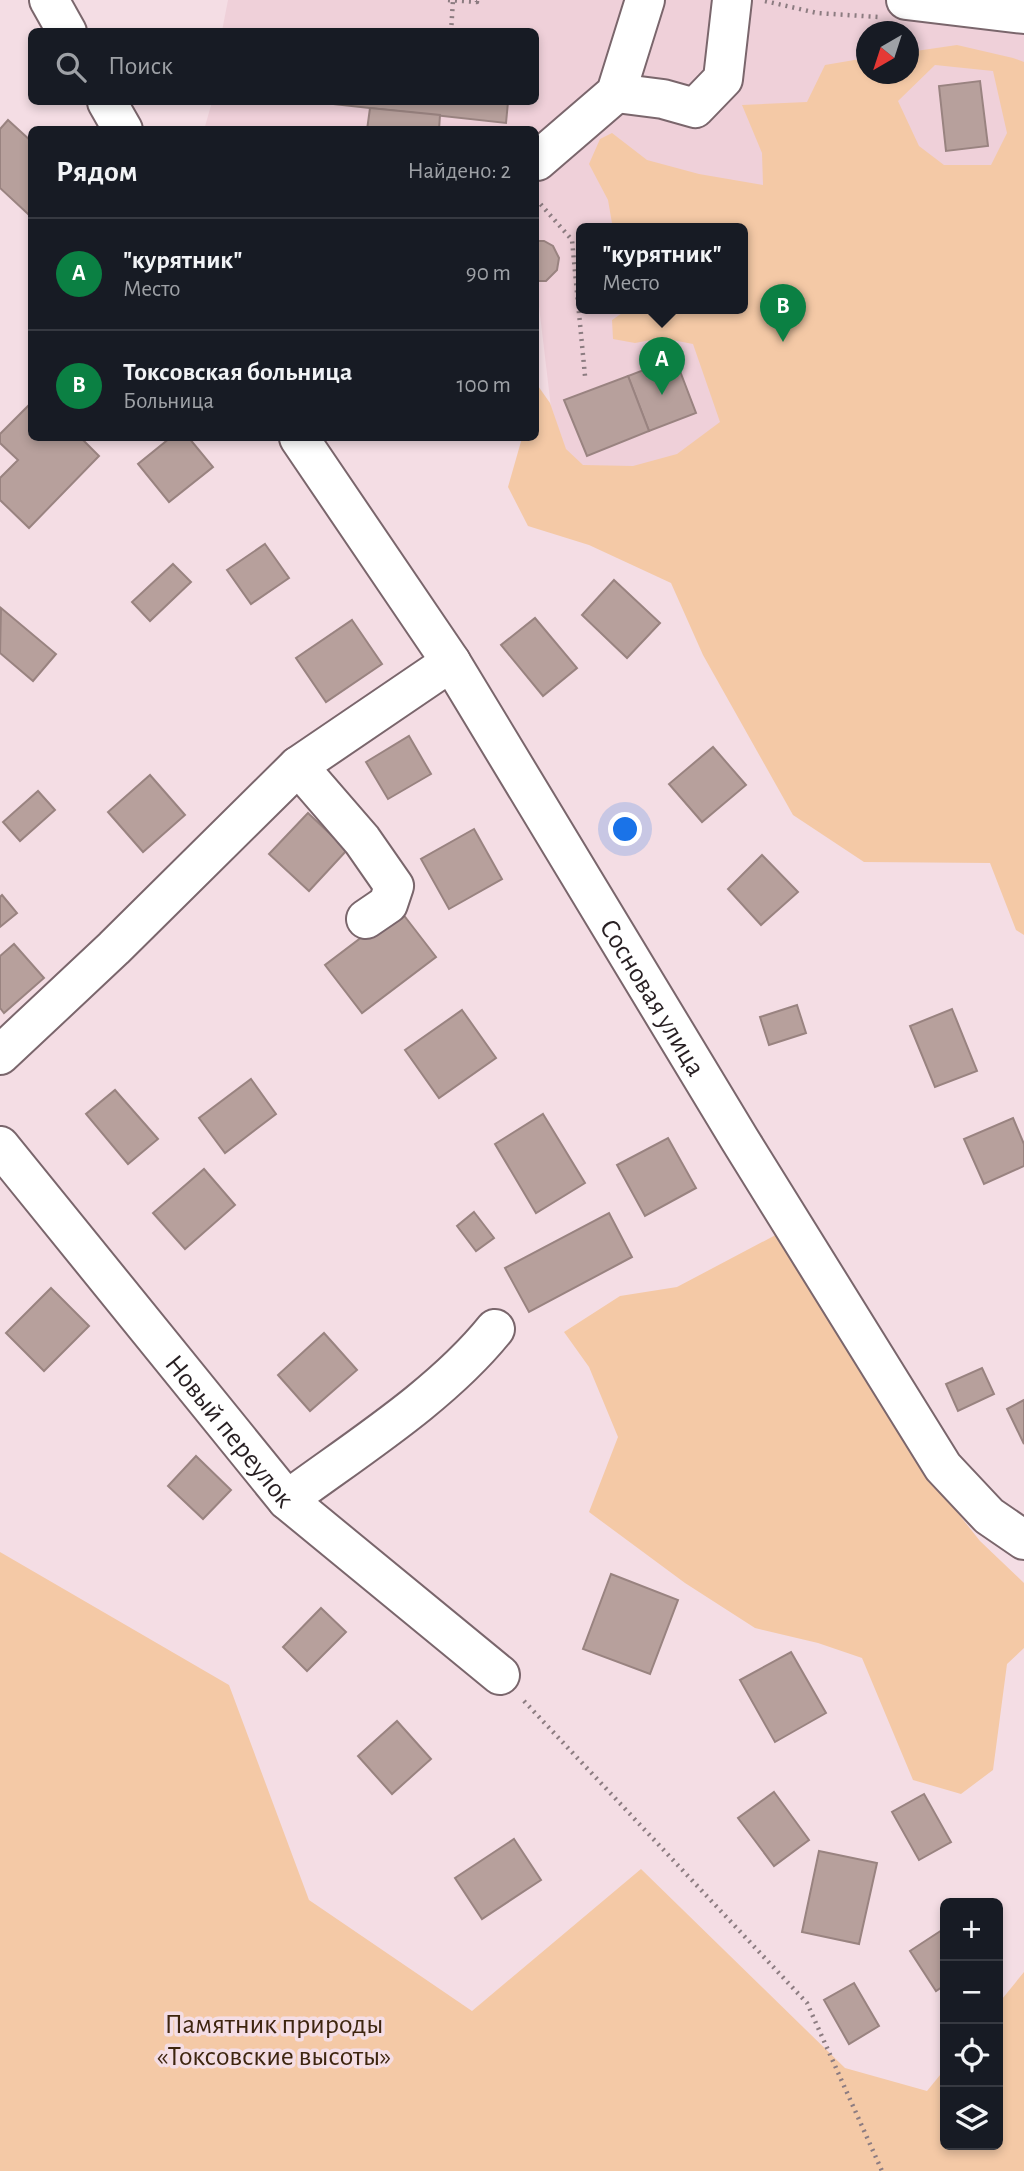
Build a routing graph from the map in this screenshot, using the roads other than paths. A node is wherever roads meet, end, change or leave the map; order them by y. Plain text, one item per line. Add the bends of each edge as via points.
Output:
1 (50, 0) edge
2 (645, 0) edge
3 (732, 0) edge
4 (906, 0) edge
5 (1023, 11) edge
6 (65, 28) edge
7 (616, 93) junction
8 (109, 105) edge
9 (121, 126) edge
10 (539, 160) edge
11 (301, 441) edge
12 (451, 662) junction
13 (298, 766) junction
14 (366, 919) dead end
15 (0, 1055) edge
16 (0, 1146) edge
17 (495, 1329) dead end
18 (287, 1500) junction
19 (1024, 1540) edge
20 (500, 1675) road end

1 - 6 street
2 - 7 street
3 - 7 street via 723,79 695,108
4 - 5 street
7 - 10 street
8 - 9 street
11 - 12 street, Сосновая улица
12 - 13 street
12 - 19 street, Сосновая улица via 943,1467 989,1516
13 - 14 street via 362,840 394,886 388,904
13 - 15 street
16 - 18 street, Новый переулок
17 - 18 street via 416,1405
18 - 20 street, Новый переулок

